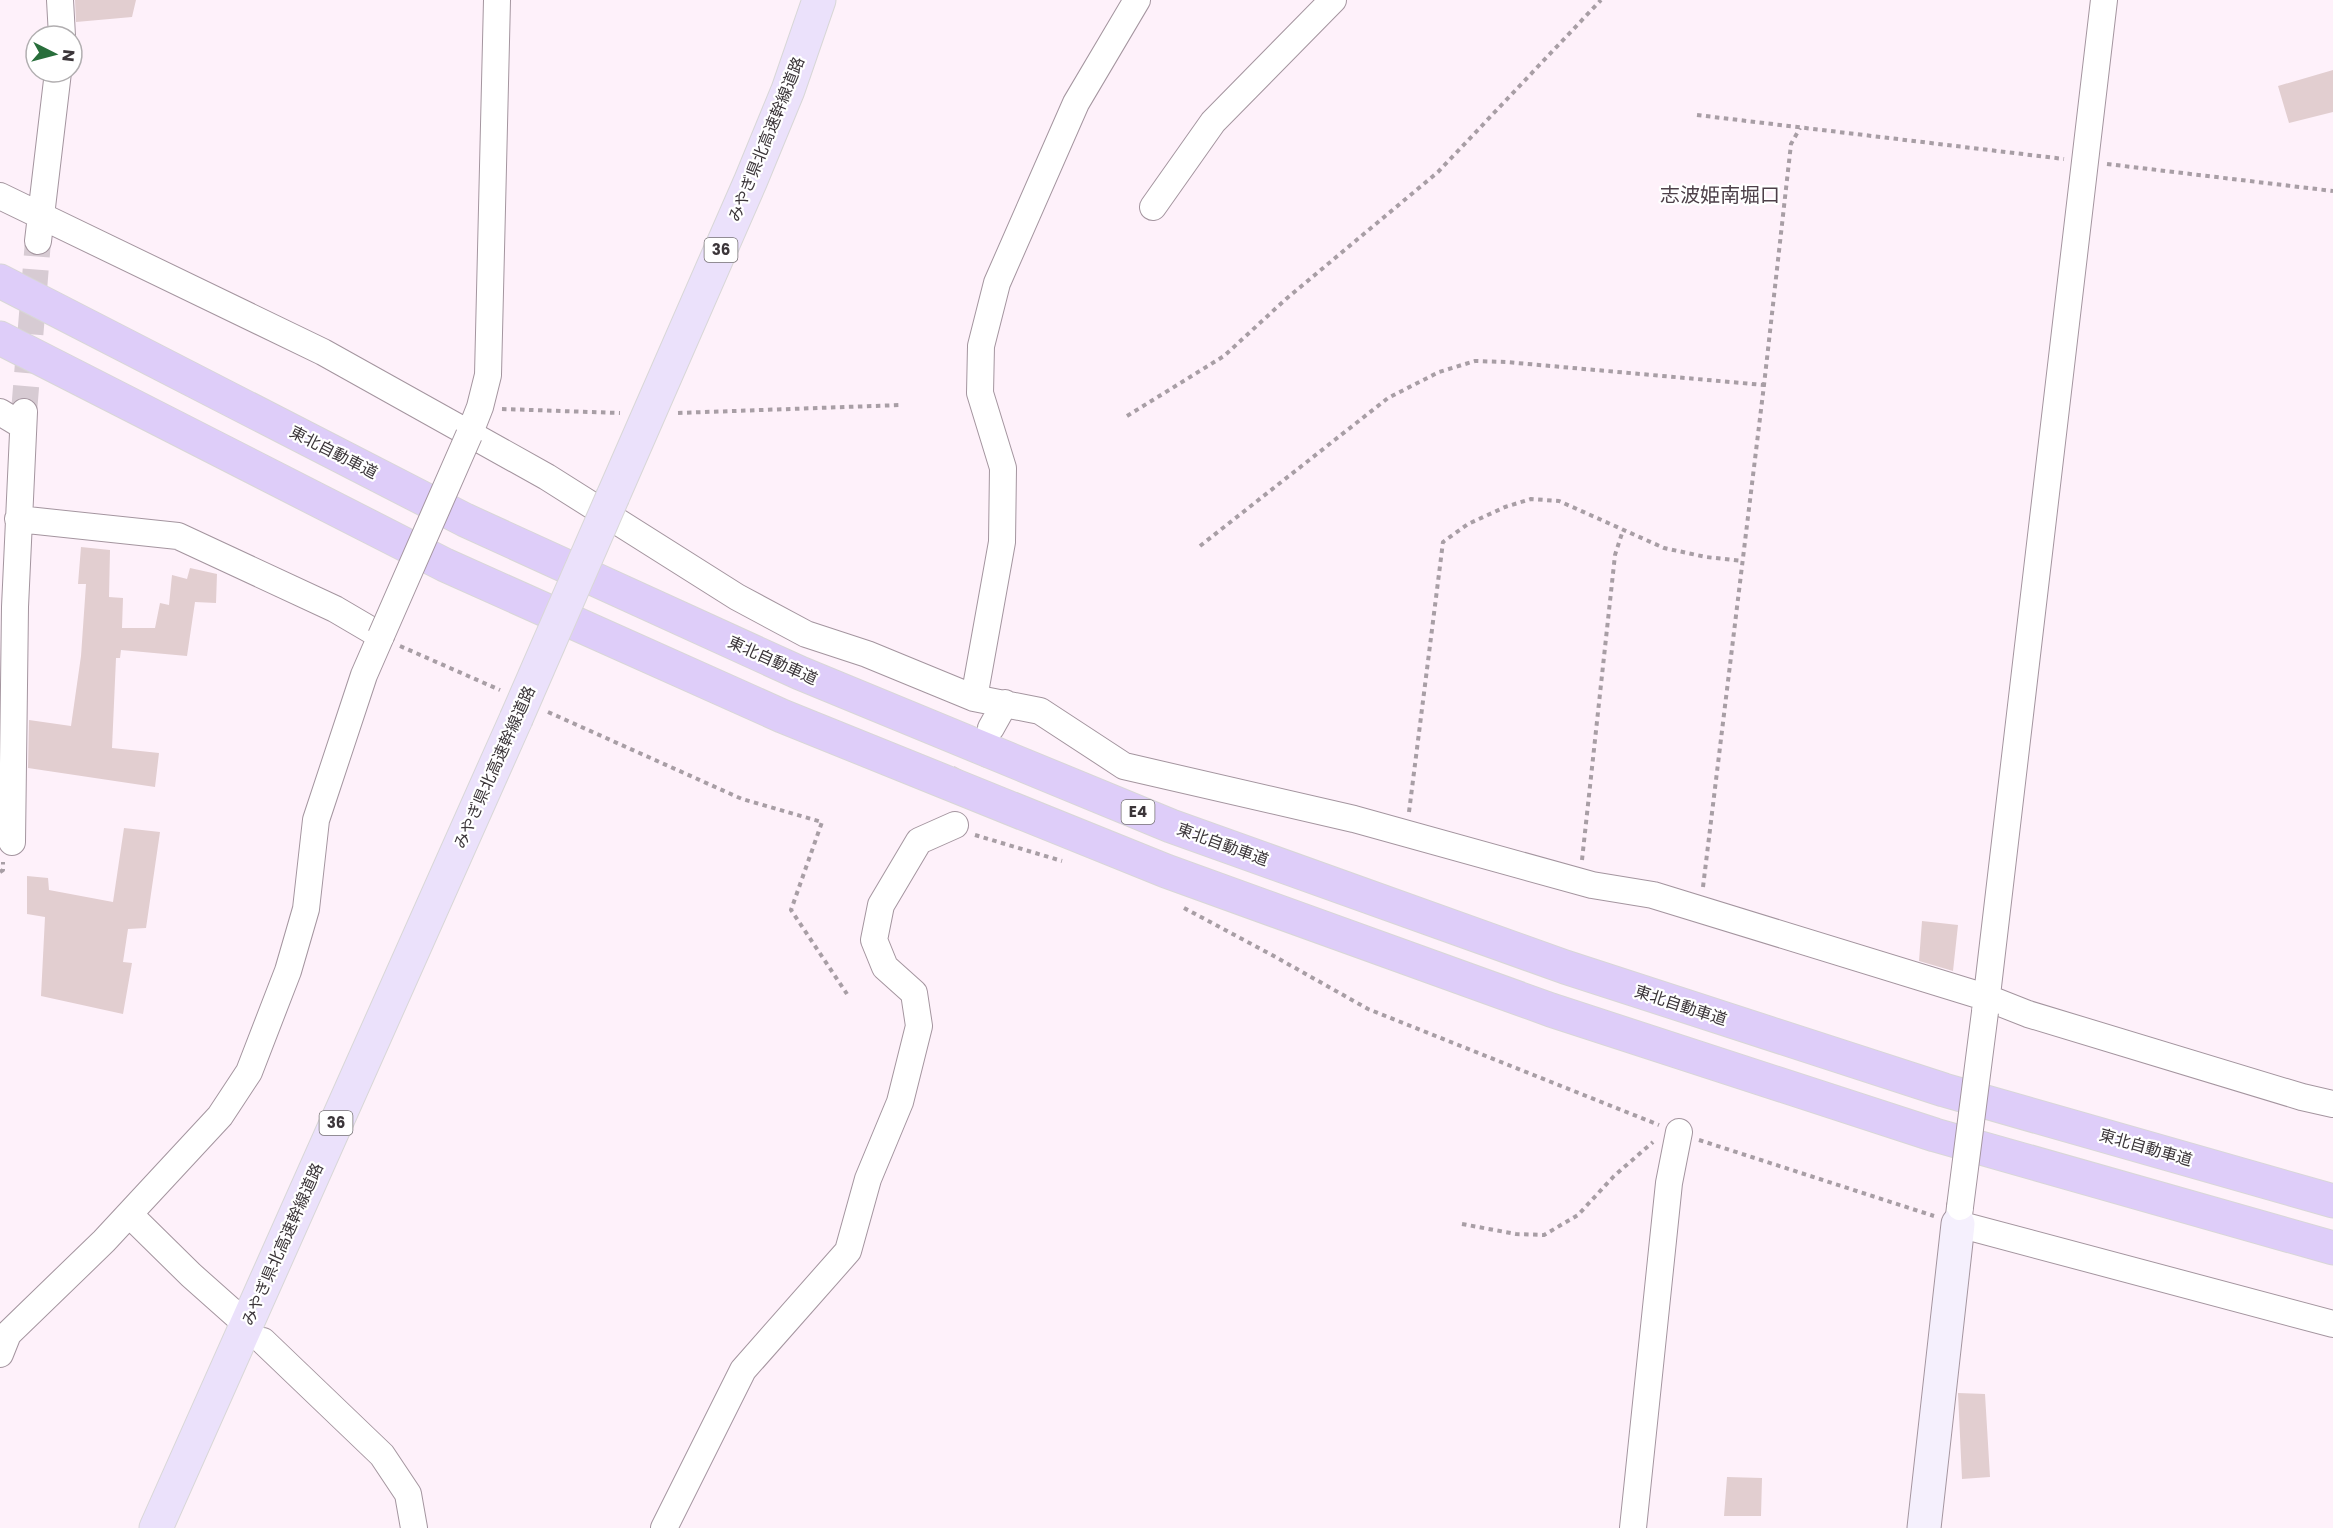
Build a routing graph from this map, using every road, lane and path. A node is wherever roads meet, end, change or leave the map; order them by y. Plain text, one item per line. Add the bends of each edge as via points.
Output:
1 (60, 0) edge
2 (497, 0) edge
3 (819, 0) edge
4 (1137, 0) edge
5 (1333, 0) edge
6 (1602, 0) edge
7 (2104, 0) edge
8 (61, 24) edge
9 (57, 84) edge
10 (1697, 115) dead end
11 (1800, 128) junction
12 (2085, 161) junction
13 (2333, 191) edge
14 (0, 196) edge
15 (1153, 207) dead end
16 (40, 229) junction
17 (0, 282) edge
18 (0, 338) edge
19 (1764, 385) junction
20 (901, 405) dead end
21 (480, 408) junction
22 (621, 413) dead end
23 (677, 413) dead end
24 (1127, 416) dead end
25 (16, 417) tunnel mouth
26 (469, 435) junction
27 (18, 519) junction
28 (1623, 530) junction
29 (1200, 546) dead end
30 (1742, 561) junction
31 (381, 636) junction
32 (501, 690) dead end
33 (974, 698) junction
34 (1005, 703) junction
35 (529, 714) junction
36 (991, 728) tunnel mouth
37 (955, 825) joint
38 (1406, 834) junction
39 (12, 842) dead end
40 (1072, 864) dead end
41 (1579, 881) junction
42 (1176, 904) dead end
43 (1700, 909) junction
44 (847, 994) dead end
45 (1985, 1005) junction
46 (2333, 1104) edge
47 (1679, 1132) junction
48 (2333, 1200) edge
49 (129, 1214) junction
50 (1959, 1216) junction
51 (1462, 1224) dead end
52 (2333, 1248) edge
53 (236, 1315) dead end
54 (2333, 1324) edge
55 (263, 1341) dead end
56 (0, 1354) edge
57 (156, 1528) edge
58 (414, 1528) edge
59 (664, 1528) edge
60 (1633, 1528) edge
61 (1924, 1528) edge

1 - 8 street
2 - 21 street via 488,375
3 - 35 main road, みやぎ県北高速幹線道路 / 36, bridge via 788,90 613,495
4 - 33 street via 1076,103 997,283 981,345 980,393 1003,468 1003,510 1002,542
5 - 15 street via 1213,122
6 - 24 path via 1438,172 1224,356
7 - 12 street
9 - 16 street
10 - 11 path
11 - 12 path
11 - 19 path via 1791,144
12 - 13 path
12 - 45 street
14 - 16 street
16 - 26 street via 323,352
17 - 48 highway, 東北自動車道 / E4 via 465,520 800,673 1171,826 1565,967 1944,1090
18 - 52 highway via 445,565 782,716 1166,871 1551,1010 1935,1135
19 - 29 path via 1475,361 1439,372 1388,398
19 - 30 path
20 - 23 path
21 - 22 path
21 - 26 street
25 - 27 street
26 - 31 street, bridge
26 - 33 street via 547,477 737,597 806,634 867,654
27 - 31 street via 178,536 335,609
27 - 39 street
28 - 30 path via 1664,548
28 - 38 path via 1559,501 1531,499 1468,524 1443,542
28 - 41 path via 1615,555
30 - 43 path
31 - 32 path
31 - 49 street via 364,675 316,820 306,909 288,971 249,1072 220,1116
33 - 34 street
34 - 36 street
34 - 38 street via 1040,711 1124,766
35 - 44 path via 742,799 822,822 791,910
35 - 57 main road, みやぎ県北高速幹線道路 / 36
37 - 40 path
37 - 59 street via 919,840 881,905 874,940 885,967 914,993 919,1026 900,1102 868,1179 848,1251 743,1370
38 - 41 street
41 - 43 street via 1653,895
42 - 47 path via 1368,1009
43 - 45 street
45 - 46 street via 2028,1014
45 - 50 street, bridge
47 - 50 path
47 - 51 path via 1650,1143 1578,1215 1544,1235
47 - 60 street via 1669,1183
49 - 53 street
49 - 56 street via 8,1334
50 - 54 street
50 - 61 street
55 - 58 street via 382,1455 408,1494

